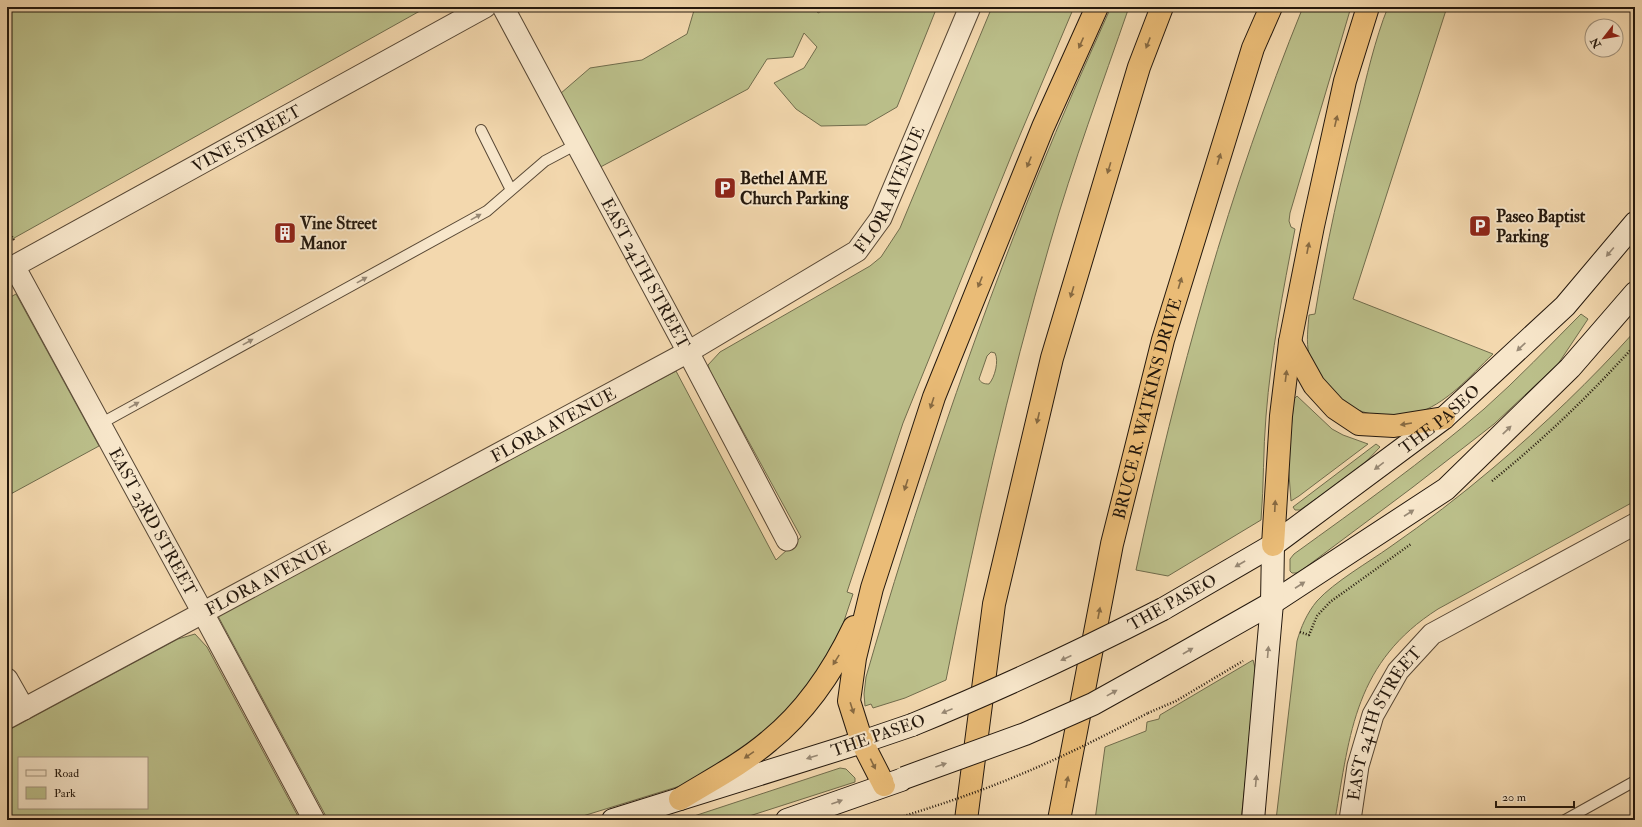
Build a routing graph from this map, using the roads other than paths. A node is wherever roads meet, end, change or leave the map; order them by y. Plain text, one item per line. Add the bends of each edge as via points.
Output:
1 (485, 7) edge
2 (503, 7) edge
3 (970, 7) edge
4 (1097, 7) edge
5 (1162, 7) edge
6 (1271, 7) edge
7 (1368, 7) edge
8 (481, 130) dead end
9 (577, 144) junction
10 (511, 190) junction
11 (1635, 222) edge
12 (10, 268) edge
13 (1635, 293) edge
14 (1290, 342) junction
15 (688, 352) junction
16 (1444, 418) junction
17 (100, 424) junction
18 (1635, 524) edge
19 (788, 540) dead end
20 (1273, 545) junction
21 (872, 588) junction
22 (1272, 603) junction
23 (203, 612) junction
24 (7, 679) edge
25 (15, 714) edge
26 (862, 742) junction
27 (1635, 781) edge
28 (884, 786) junction
29 (680, 799) junction
30 (314, 820) edge
31 (612, 820) edge
32 (787, 820) edge
33 (966, 820) edge
34 (1059, 820) edge
35 (1253, 820) edge
36 (1350, 820) edge
37 (1565, 820) edge

1 - 12 street, VINE STREET
2 - 9 street, EAST 24TH STREET
3 - 15 street, FLORA AVENUE via 881,218 857,251
4 -> 21 highway via 1043,127 934,397
5 -> 33 highway via 1139,67 1052,358 994,604
34 -> 6 highway, BRUCE R. WATKINS DRIVE via 1112,544 1163,340 1253,48
14 -> 7 highway via 1312,226 1345,82
8 - 10 lane
9 - 10 lane via 545,161
9 - 15 street, EAST 24TH STREET
17 -> 10 lane via 487,211
11 -> 16 main road, THE PASEO via 1565,306
12 - 17 street, EAST 23RD STREET
22 -> 13 main road via 1446,489 1570,368
16 -> 14 highway via 1394,426 1359,424 1335,408 1314,385
20 -> 14 highway via 1281,416
15 - 19 street, EAST 24TH STREET
15 - 23 street, FLORA AVENUE
16 -> 20 main road, THE PASEO
17 - 23 street, EAST 23RD STREET
18 - 36 street, EAST 24TH STREET via 1432,634 1398,671 1373,716 1358,766
20 - 22 main road
20 -> 26 main road, THE PASEO, bridge via 1163,609 1103,640 965,704
21 -> 26 highway via 855,658 849,701
21 -> 29 highway via 840,654 795,717 764,745
28 -> 22 main road, bridge via 1026,734 1093,704
35 -> 22 main road
23 - 25 street, FLORA AVENUE
23 - 30 street, EAST 23RD STREET
24 - 25 street
26 -> 28 highway
26 -> 29 main road, THE PASEO
27 - 37 lane
32 -> 28 main road
29 - 31 main road, THE PASEO

